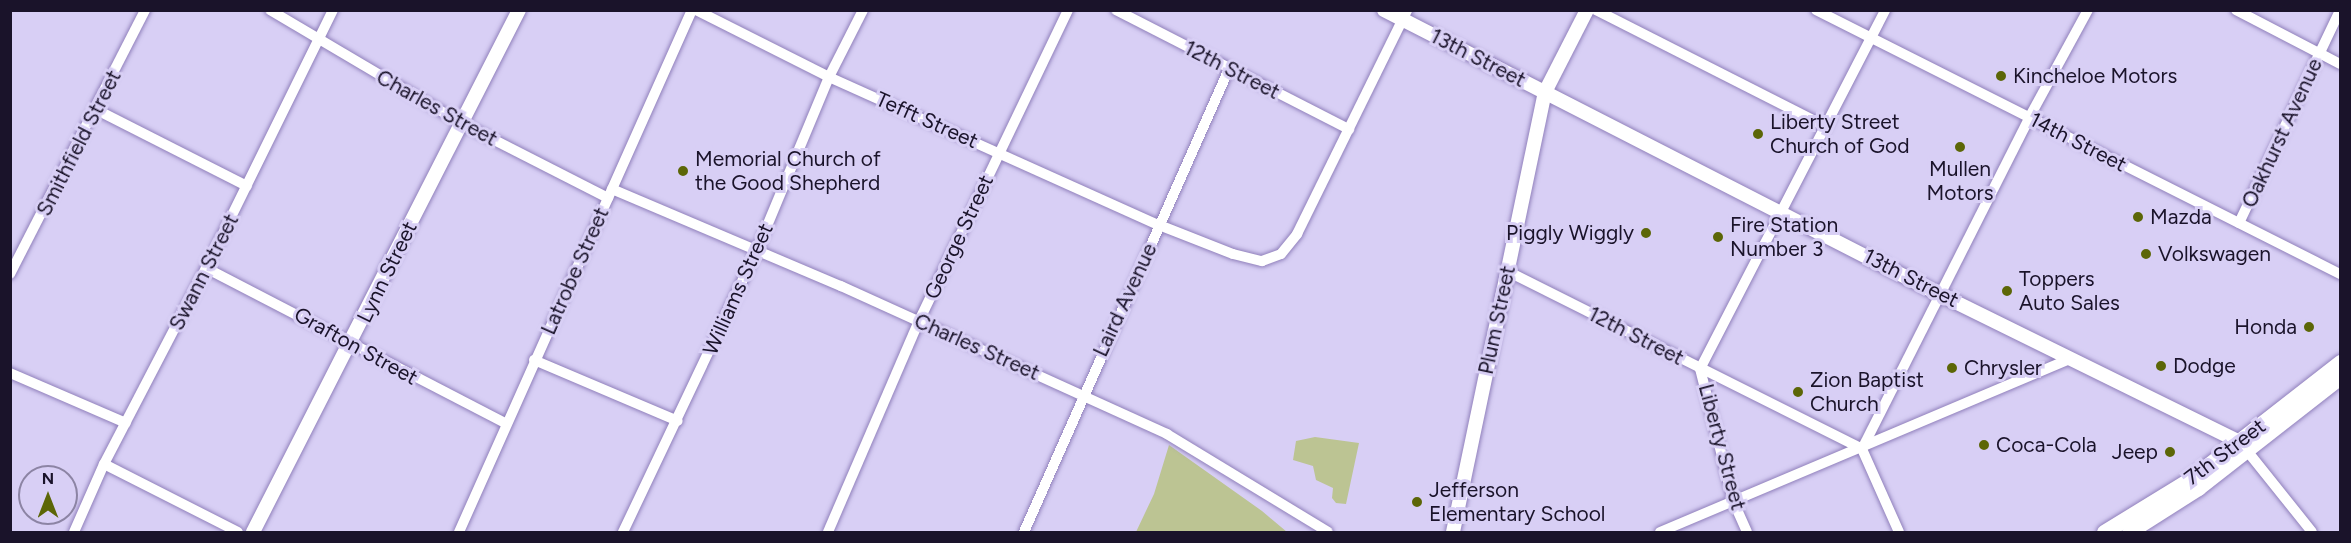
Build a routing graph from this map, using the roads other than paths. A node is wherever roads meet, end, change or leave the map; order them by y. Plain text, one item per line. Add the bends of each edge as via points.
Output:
1 (145, 10) edge
2 (270, 10) edge
3 (333, 10) edge
4 (519, 10) edge
5 (694, 10) edge
6 (863, 10) edge
7 (1068, 10) edge
8 (1116, 10) edge
9 (1384, 10) edge
10 (1587, 10) edge
11 (1596, 10) edge
12 (1816, 10) edge
13 (1885, 10) edge
14 (2088, 10) edge
15 (2236, 10) edge
16 (2340, 10) edge
17 (1138, 15) edge
18 (1405, 15) edge
19 (1872, 39) junction
20 (316, 40) junction
21 (2319, 52) junction
22 (2340, 64) edge
23 (1229, 69) junction
24 (829, 77) junction
25 (1545, 92) junction
26 (97, 110) junction
27 (2030, 118) junction
28 (460, 123) junction
29 (1825, 126) junction
30 (1349, 129) junction
31 (998, 153) junction
32 (247, 186) junction
33 (610, 193) junction
34 (1780, 211) junction
35 (2239, 223) junction
36 (1160, 225) junction
37 (757, 250) junction
38 (206, 268) junction
39 (1507, 270) junction
40 (10, 274) edge
41 (2340, 274) edge
42 (1941, 295) junction
43 (919, 321) junction
44 (350, 346) junction
45 (2072, 358) junction
46 (534, 360) junction
47 (2340, 362) edge
48 (1700, 369) junction
49 (10, 373) edge
50 (2340, 377) edge
51 (1082, 395) junction
52 (678, 421) junction
53 (126, 423) junction
54 (506, 423) junction
55 (2244, 447) junction
56 (1862, 449) junction
57 (104, 464) junction
58 (1733, 500) junction
59 (74, 532) edge
60 (238, 532) edge
61 (253, 532) edge
62 (459, 532) edge
63 (623, 532) edge
64 (828, 532) edge
65 (1023, 532) edge
66 (1328, 532) edge
67 (1453, 532) edge
68 (1660, 532) edge
69 (1747, 532) edge
70 (1899, 532) edge
71 (2104, 532) edge
72 (2129, 532) edge
73 (2312, 532) edge

1 - 26 street, Smithfield Street
2 - 20 street, Charles Street
3 - 20 street, Swann Street
4 - 28 street, Lynn Street
5 - 24 street, Tefft Street
5 - 33 street, Latrobe Street
6 - 24 street, Williams Street
7 - 31 street, George Street
8 - 17 street, 12th Street
9 - 18 street, 13th Street
10 - 25 street, Plum Street
11 - 29 street
12 - 19 street, 14th Street
13 - 19 street, Liberty Street
14 - 27 street
15 - 21 street
16 - 21 street, Oakhurst Avenue
17 - 23 street, 12th Street
18 - 25 street, 13th Street
18 - 30 street, Tefft Street
19 - 27 street, 14th Street
19 - 29 street, Liberty Street
20 - 28 street, Charles Street
20 - 32 street, Swann Street
21 - 22 street
21 - 35 street, Oakhurst Avenue
23 - 30 street, 12th Street
23 - 36 street, Laird Avenue
24 - 31 street, Tefft Street
24 - 37 street, Williams Street
25 - 34 street, 13th Street
25 - 39 street, Plum Street
26 - 32 street
26 - 40 street, Smithfield Street
27 - 35 street, 14th Street
27 - 42 street
28 - 33 street, Charles Street
28 - 44 street, Lynn Street
29 - 34 street, Liberty Street
30 - 36 street, Tefft Street via 1297,234 1281,254 1262,261 1233,254
31 - 36 street, Tefft Street
31 - 43 street, George Street
32 - 38 street, Swann Street
33 - 37 street, Charles Street
33 - 46 street, Latrobe Street
34 - 42 street, 13th Street
34 - 48 street, Liberty Street
35 - 41 street, 14th Street
36 - 51 street, Laird Avenue
37 - 43 street, Charles Street
37 - 52 street, Williams Street
38 - 44 street, Grafton Street via 282,305
38 - 53 street, Swann Street
39 - 48 street, 12th Street
39 - 67 street, Plum Street
42 - 45 street, 13th Street
42 - 56 street
43 - 51 street, Charles Street
43 - 64 street, George Street
44 - 54 street, Grafton Street
44 - 61 street, Lynn Street
45 - 55 street, 13th Street
45 - 56 street
46 - 52 street
46 - 54 street, Latrobe Street
47 - 55 main road, 7th Street
48 - 56 street, 12th Street
48 - 58 street, Liberty Street
49 - 53 street
50 - 55 main road, 7th Street
51 - 65 street, Laird Avenue
51 - 66 street, Charles Street via 1167,434
52 - 63 street, Williams Street
53 - 57 street, Swann Street
54 - 62 street, Latrobe Street
55 - 71 main road, 7th Street
55 - 72 main road, 7th Street
55 - 73 street, 13th Street
56 - 58 street
56 - 70 street
57 - 59 street, Swann Street
57 - 60 street
58 - 68 street
58 - 69 street, Liberty Street

